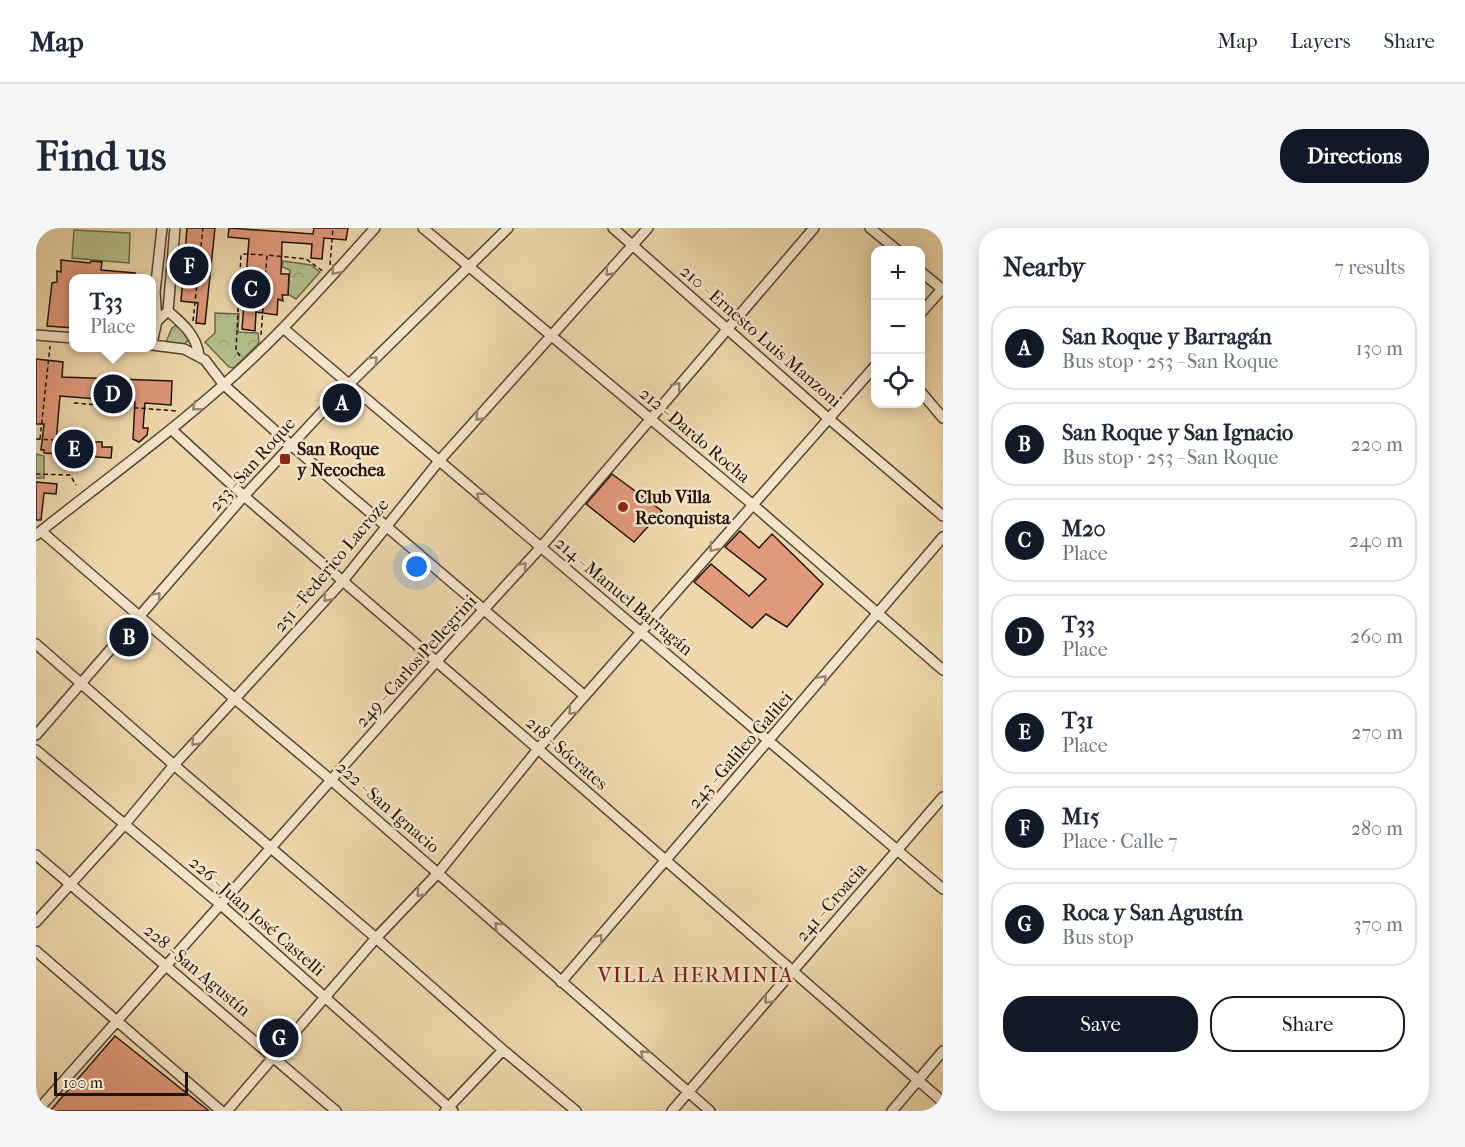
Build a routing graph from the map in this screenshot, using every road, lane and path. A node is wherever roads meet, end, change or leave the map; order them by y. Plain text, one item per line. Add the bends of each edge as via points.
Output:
1 (162, 228) edge
2 (175, 228) edge
3 (203, 228) edge
4 (333, 228) edge
5 (423, 228) edge
6 (508, 228) edge
7 (613, 228) edge
8 (648, 228) edge
9 (814, 228) edge
10 (870, 228) edge
11 (373, 229) edge
12 (197, 244) dead end
13 (202, 244) junction
14 (633, 246) junction
15 (892, 246) edge
16 (267, 255) junction
17 (470, 267) junction
18 (925, 274) edge
19 (329, 278) junction
20 (156, 283) edge
21 (943, 289) edge
22 (156, 306) edge
23 (925, 309) edge
24 (168, 311) junction
25 (157, 321) junction
26 (156, 326) edge
27 (727, 327) junction
28 (283, 328) junction
29 (36, 334) edge
30 (192, 334) junction
31 (552, 335) junction
32 (50, 336) junction
33 (69, 338) edge
34 (156, 345) edge
35 (260, 351) junction
36 (199, 355) junction
37 (245, 365) junction
38 (871, 371) edge
39 (224, 385) junction
40 (349, 385) junction
41 (925, 395) edge
42 (74, 403) dead end
43 (190, 412) junction
44 (650, 418) junction
45 (828, 418) junction
46 (943, 418) edge
47 (171, 429) junction
48 (36, 439) edge
49 (40, 439) junction
50 (72, 441) dead end
51 (291, 445) junction
52 (439, 462) junction
53 (36, 474) edge
54 (76, 485) dead end
55 (244, 496) junction
56 (752, 504) junction
57 (943, 516) edge
58 (386, 526) junction
59 (39, 533) edge
60 (943, 537) edge
61 (541, 548) junction
62 (342, 582) junction
63 (484, 610) junction
64 (879, 614) junction
65 (140, 615) junction
66 (641, 631) junction
67 (36, 644) edge
68 (435, 663) junction
69 (943, 670) edge
70 (81, 683) junction
71 (585, 696) junction
72 (235, 699) junction
73 (36, 735) edge
74 (769, 742) junction
75 (538, 749) junction
76 (36, 750) edge
77 (174, 765) junction
78 (331, 780) junction
79 (943, 797) edge
80 (125, 824) junction
81 (272, 847) junction
82 (898, 850) junction
83 (36, 855) edge
84 (666, 861) junction
85 (438, 873) junction
86 (69, 884) junction
87 (943, 890) edge
88 (220, 905) junction
89 (36, 922) edge
90 (376, 938) junction
91 (36, 951) edge
92 (166, 966) junction
93 (792, 971) junction
94 (561, 982) junction
95 (324, 997) junction
96 (117, 1022) junction
97 (503, 1050) junction
98 (943, 1051) edge
99 (273, 1056) junction
100 (918, 1080) junction
101 (689, 1093) junction
102 (943, 1102) edge
103 (449, 1110) edge
104 (37, 1111) edge
105 (221, 1111) edge
106 (227, 1111) edge
107 (336, 1111) edge
108 (576, 1111) edge
109 (672, 1111) edge
110 (710, 1111) edge
111 (892, 1111) edge

1 - 20 street
2 - 24 street
3 - 13 path
4 - 19 path
5 - 17 street, 212 - Dardo Rocha
6 - 17 street, 253 - San Roque
7 - 14 street, 210 - Ernesto Luis Manzoni
8 - 14 street, 251 - Federico Lacroze
9 - 27 street, 249 - Carlos Pellegrini
10 - 15 street
11 -> 19 street
12 - 13 path
13 - 30 path
14 - 27 street, 210 - Ernesto Luis Manzoni
14 -> 31 street, 251 - Federico Lacroze
16 - 19 path via 306,259
16 - 35 path
16 - 37 path via 241,255 236,350
17 - 31 street, 212 - Dardo Rocha
40 -> 17 street, 253 - San Roque
18 - 21 street
19 - 28 street
21 - 23 street
22 - 25 street
24 - 25 street
24 - 30 street
25 - 26 street
44 -> 27 street, 249 - Carlos Pellegrini
27 - 45 street, 210 - Ernesto Luis Manzoni
28 - 35 street
28 - 40 street, 214 - Manuel Barragán
29 - 32 street
30 - 36 street
31 - 44 street, 212 - Dardo Rocha
31 -> 52 street, 251 - Federico Lacroze
32 - 33 street
32 - 49 path
34 - 36 street
35 - 37 street
36 - 39 street
37 - 39 street
38 - 45 street
39 -> 43 street
39 - 51 street
40 - 51 street, 253 - San Roque
40 - 52 street, 214 - Manuel Barragán
41 - 46 street
42 - 43 path
43 - 47 street
44 - 56 street, 212 - Dardo Rocha
44 - 61 street, 249 - Carlos Pellegrini
45 - 56 street
45 - 57 street, 210 - Ernesto Luis Manzoni
47 - 55 street, 218 - Sócrates
47 - 59 street
48 - 49 path
49 - 50 path
51 - 55 street, 253 - San Roque
51 - 58 street
52 - 58 street, 251 - Federico Lacroze
61 -> 52 street, 214 - Manuel Barragán
53 - 54 path via 70,475
55 - 62 street, 218 - Sócrates
65 -> 55 street, 253 - San Roque
56 - 64 street, 212 - Dardo Rocha
56 -> 66 street
58 - 62 street, 251 - Federico Lacroze
58 - 63 street
59 - 65 street, 222 - San Ignacio
60 - 64 street, 243 - Galileo Galilei
63 -> 61 street, 249 - Carlos Pellegrini
61 - 66 street, 214 - Manuel Barragán
62 - 68 street, 218 - Sócrates
62 -> 72 street, 251 - Federico Lacroze
63 - 68 street, 249 - Carlos Pellegrini
63 - 71 street
64 - 69 street, 212 - Dardo Rocha
74 -> 64 street, 243 - Galileo Galilei
65 - 70 street, 253 - San Roque
65 - 72 street, 222 - San Ignacio
66 - 71 street
66 - 74 street, 214 - Manuel Barragán
67 - 70 street
68 - 75 street, 218 - Sócrates
68 - 78 street, 249 - Carlos Pellegrini
70 - 73 street, 253 - San Roque
70 - 77 street
71 -> 75 street
72 -> 77 street, 251 - Federico Lacroze
72 - 78 street, 222 - San Ignacio
74 - 82 street, 214 - Manuel Barragán
74 - 84 street, 243 - Galileo Galilei
75 - 84 street, 218 - Sócrates
75 - 85 street
76 - 80 street, 226 - Juan José Castelli
77 - 80 street, 251 - Federico Lacroze
77 - 81 street
78 - 81 street, 249 - Carlos Pellegrini
78 - 85 street, 222 - San Ignacio
79 - 82 street, 241 - Croacia
80 - 86 street, 251 - Federico Lacroze
80 - 88 street, 226 - Juan José Castelli
81 - 88 street, 249 - Carlos Pellegrini
81 - 90 street
82 - 87 street, 214 - Manuel Barragán
82 - 93 street, 241 - Croacia
83 - 86 street, 228 - San Agustín
84 - 93 street, 218 - Sócrates
94 -> 84 street, 243 - Galileo Galilei
85 -> 90 street
94 -> 85 street, 222 - San Ignacio
86 - 89 street, 251 - Federico Lacroze
86 - 92 street, 228 - San Agustín
88 - 92 street, 249 - Carlos Pellegrini
88 - 95 street, 226 - Juan José Castelli
90 - 95 street
90 - 97 street
91 - 96 street
92 - 96 street, 249 - Carlos Pellegrini
92 - 99 street, 228 - San Agustín
93 - 100 street, 218 - Sócrates
93 -> 101 street, 241 - Croacia
101 -> 94 street, 222 - San Ignacio
95 - 99 street
95 - 103 street, 226 - Juan José Castelli
96 - 104 street, 249 - Carlos Pellegrini
96 - 105 street
97 - 103 street
97 - 108 street
98 - 100 street
99 - 106 street
99 - 107 street, 228 - San Agustín
100 - 102 street, 218 - Sócrates
100 - 111 street
101 - 109 street, 241 - Croacia
101 - 110 street, 222 - San Ignacio

